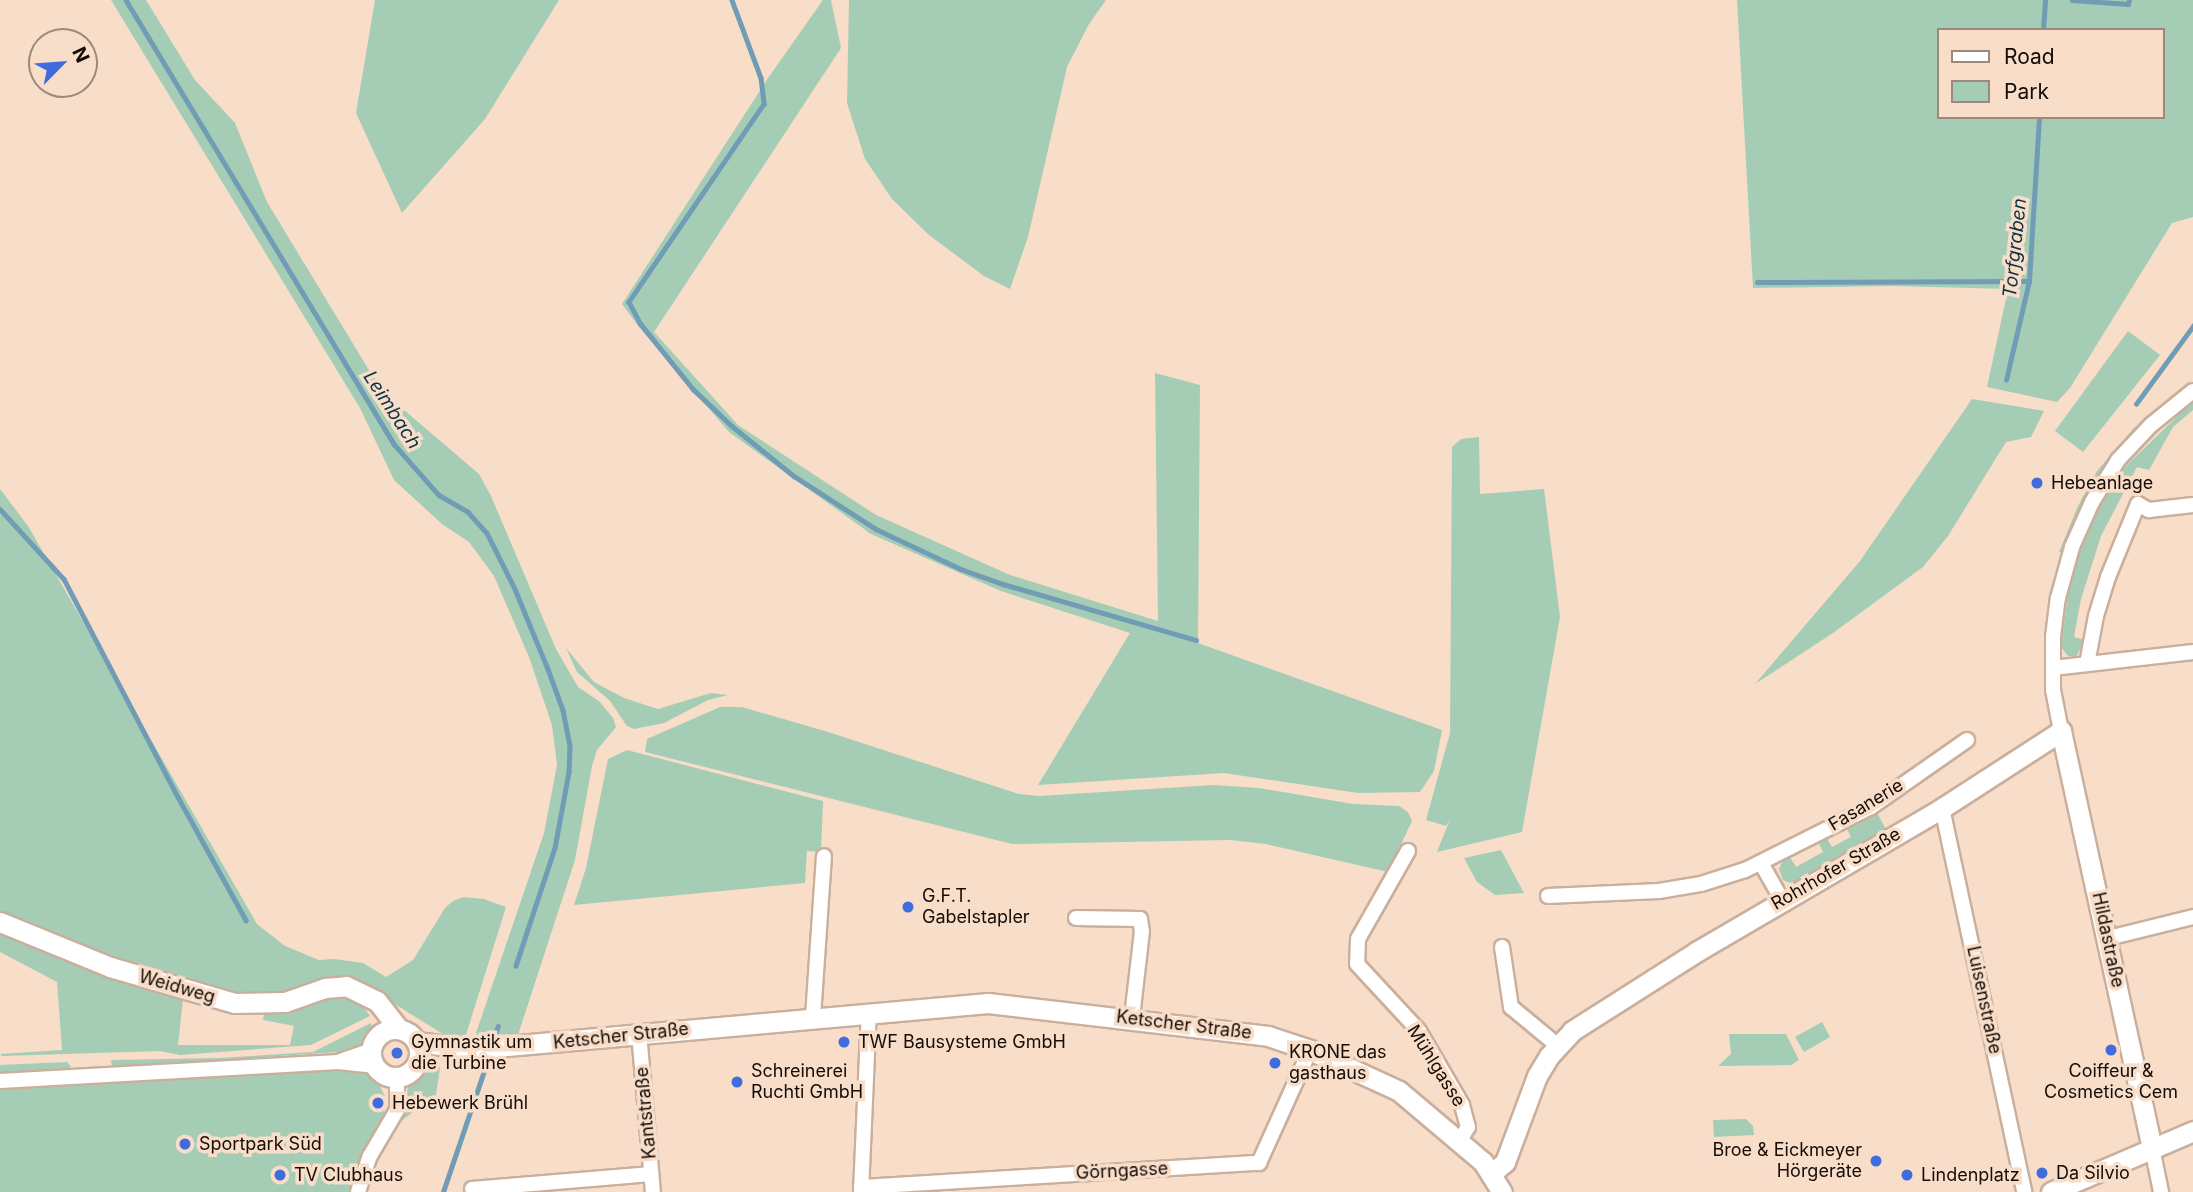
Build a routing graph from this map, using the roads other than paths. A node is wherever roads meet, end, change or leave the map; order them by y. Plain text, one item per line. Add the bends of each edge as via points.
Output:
1 (2193, 391) edge
2 (2193, 505) edge
3 (2193, 652) edge
4 (2087, 664) junction
5 (2053, 667) junction
6 (2062, 731) junction
7 (1967, 740) dead end
8 (1942, 808) junction
9 (1408, 851) dead end
10 (824, 856) dead end
11 (1760, 863) junction
12 (1548, 895) dead end
13 (1782, 900) junction
14 (2193, 917) edge
15 (1076, 918) dead end
16 (0, 922) edge
17 (2108, 938) junction
18 (1502, 947) dead end
19 (869, 1012) junction
20 (813, 1017) junction
21 (1132, 1018) junction
22 (639, 1033) junction
23 (381, 1045) junction
24 (1557, 1045) junction
25 (1310, 1050) junction
26 (417, 1052) junction
27 (397, 1077) junction
28 (0, 1081) edge
29 (2193, 1131) edge
30 (1459, 1142) junction
31 (2152, 1148) junction
32 (1492, 1173) junction
33 (651, 1174) junction
34 (472, 1189) dead end
35 (861, 1189) edge
36 (358, 1192) edge
37 (653, 1192) edge
38 (1502, 1192) edge
39 (2024, 1192) edge
40 (2051, 1192) edge
41 (2161, 1192) edge

1 - 5 street via 2136,440 2092,502 2072,547 2058,598
2 - 4 street via 2149,510 2138,504 2096,616
3 - 4 street
4 - 5 street
5 - 6 street
6 - 8 main road, Rohrhofer Straße
6 - 17 main road, Hildastraße
7 - 11 street, Fasanerie via 1871,807
8 - 13 main road, Rohrhofer Straße
8 - 39 street, Luisenstraße
9 - 30 street, Mühlgasse via 1358,939 1357,964 1419,1031 1462,1105 1468,1127
10 - 20 street
11 - 12 street, Fasanerie via 1701,884 1659,891
11 - 13 street
13 - 24 main road, Rohrhofer Straße via 1588,1020
14 - 17 street
15 - 21 street via 1140,919
16 - 23 main road, Weidweg via 110,967 235,1003 285,1002 339,985 377,1001
17 - 31 main road, Hildastraße
18 - 24 street via 1511,1007
19 - 20 main road, Ketscher Straße
19 - 21 main road, Ketscher Straße via 988,1003
19 - 35 street
20 - 22 main road, Ketscher Straße
21 - 25 main road, Ketscher Straße via 1269,1036
22 - 26 main road, Ketscher Straße
22 - 33 street, Kantstraße
23 - 26 main road
23 - 27 main road via 381,1072
23 - 28 street via 338,1062
24 - 32 main road, Rohrhofer Straße via 1537,1076 1505,1162
25 - 30 main road, Ketscher Straße via 1399,1091
25 - 35 street, Görngasse via 1259,1163
26 - 27 main road via 406,1074
27 - 36 street via 397,1110 370,1156
29 - 31 main road
30 - 32 main road, Ketscher Straße
31 - 40 main road
31 - 41 street
32 - 38 main road, Ketscher Straße
33 - 34 street
33 - 37 street, Kantstraße

